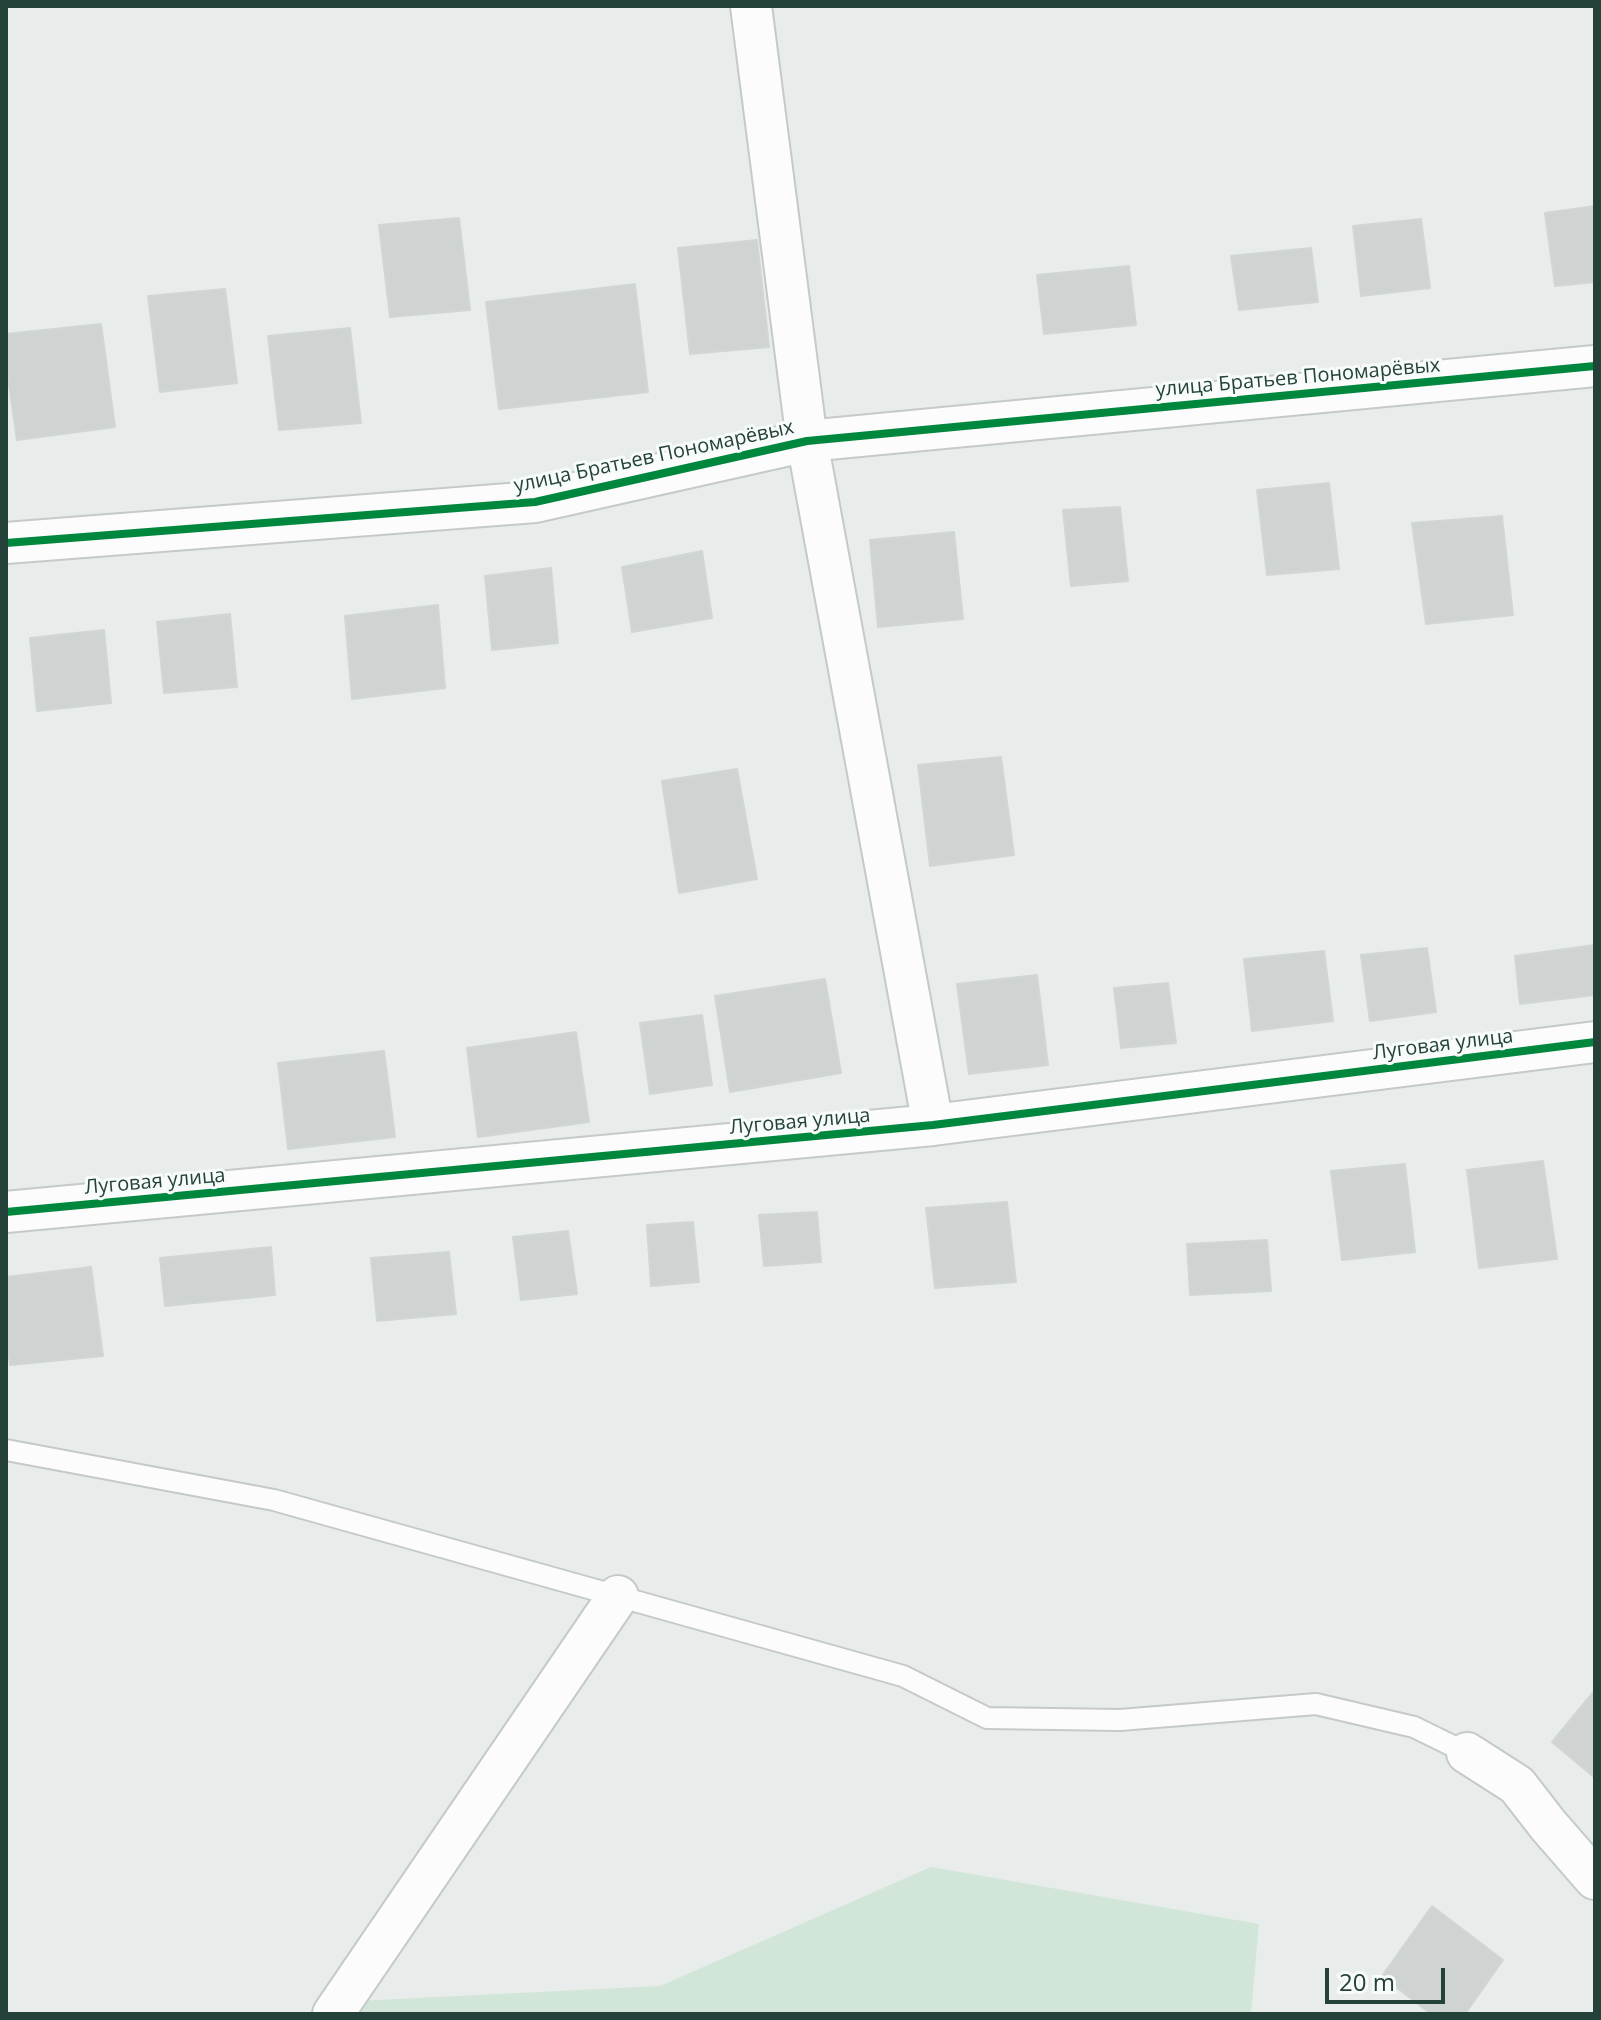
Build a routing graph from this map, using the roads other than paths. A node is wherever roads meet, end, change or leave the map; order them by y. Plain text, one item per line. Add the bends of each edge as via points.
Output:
1 (751, 6) edge
2 (1595, 366) edge
3 (807, 441) junction
4 (6, 543) edge
5 (1595, 1042) edge
6 (933, 1125) junction
7 (6, 1212) edge
8 (6, 1450) edge
9 (618, 1596) junction
10 (1467, 1753) joint
11 (1595, 1879) edge
12 (333, 2014) edge

1 - 3 street
2 - 3 street, улица Братьев Пономарёвых
3 - 4 street, улица Братьев Пономарёвых via 535,502
3 - 6 street
5 - 6 street, Луговая улица
6 - 7 street, Луговая улица
8 - 9 lane via 274,1500
9 - 10 lane via 903,1676 987,1718 1120,1720 1316,1704 1414,1727
9 - 12 street
10 - 11 street via 1517,1785

